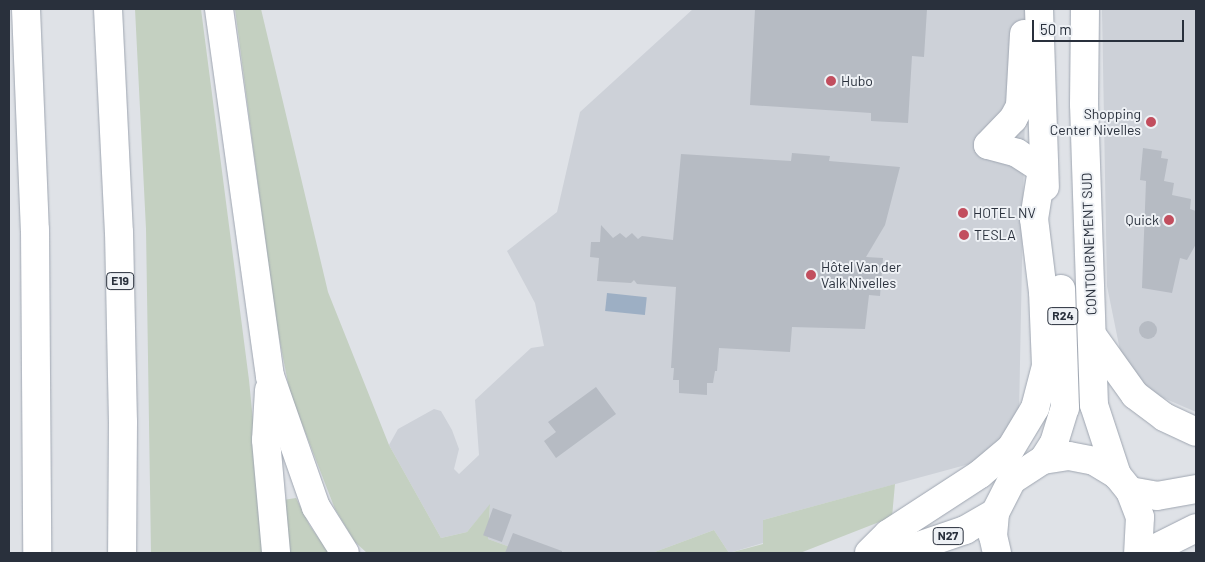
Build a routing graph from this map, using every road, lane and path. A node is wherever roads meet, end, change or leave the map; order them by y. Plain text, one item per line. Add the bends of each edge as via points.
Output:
1 (26, 9) edge
2 (108, 9) edge
3 (219, 9) edge
4 (1029, 9) edge
5 (1039, 9) edge
6 (1085, 9) edge
7 (1042, 169) junction
8 (1092, 334) junction
9 (270, 376) junction
10 (1196, 432) edge
11 (1043, 460) junction
12 (1123, 483) junction
13 (1196, 489) edge
14 (995, 513) junction
15 (1196, 528) edge
16 (37, 553) edge
17 (122, 553) edge
18 (276, 553) edge
19 (345, 553) edge
20 (869, 553) edge
21 (898, 553) edge
22 (997, 553) edge
23 (1138, 553) edge
24 (1146, 553) edge

1 - 16 main road via 35,230
2 - 17 main road, E19 via 123,422
3 - 9 main road
4 - 7 main road via 1022,41 1020,106 1013,119 988,145 1017,153
5 - 7 main road, CONTOURNEMENT SUD / R24
6 - 8 main road, CONTOURNEMENT SUD / R24 via 1084,104
7 - 11 main road, CONTOURNEMENT SUD / R24 via 1059,274 1066,388 1065,408 1054,442
7 - 20 main road via 1034,219 1043,292 1046,366 1035,408 1011,448 980,474 888,534
8 - 10 main road via 1135,395 1164,417
8 - 12 main road, CONTOURNEMENT SUD / R24 via 1094,405
9 - 18 main road via 266,440
9 - 19 main road via 316,507
11 - 12 main road, R24 via 1078,458 1094,462
11 - 14 main road, R24 via 1012,480
12 - 13 main road via 1157,496
12 - 23 main road, R24 via 1140,517
14 - 21 main road, N27 via 965,530
14 - 22 main road, R24 via 993,536
15 - 24 main road

